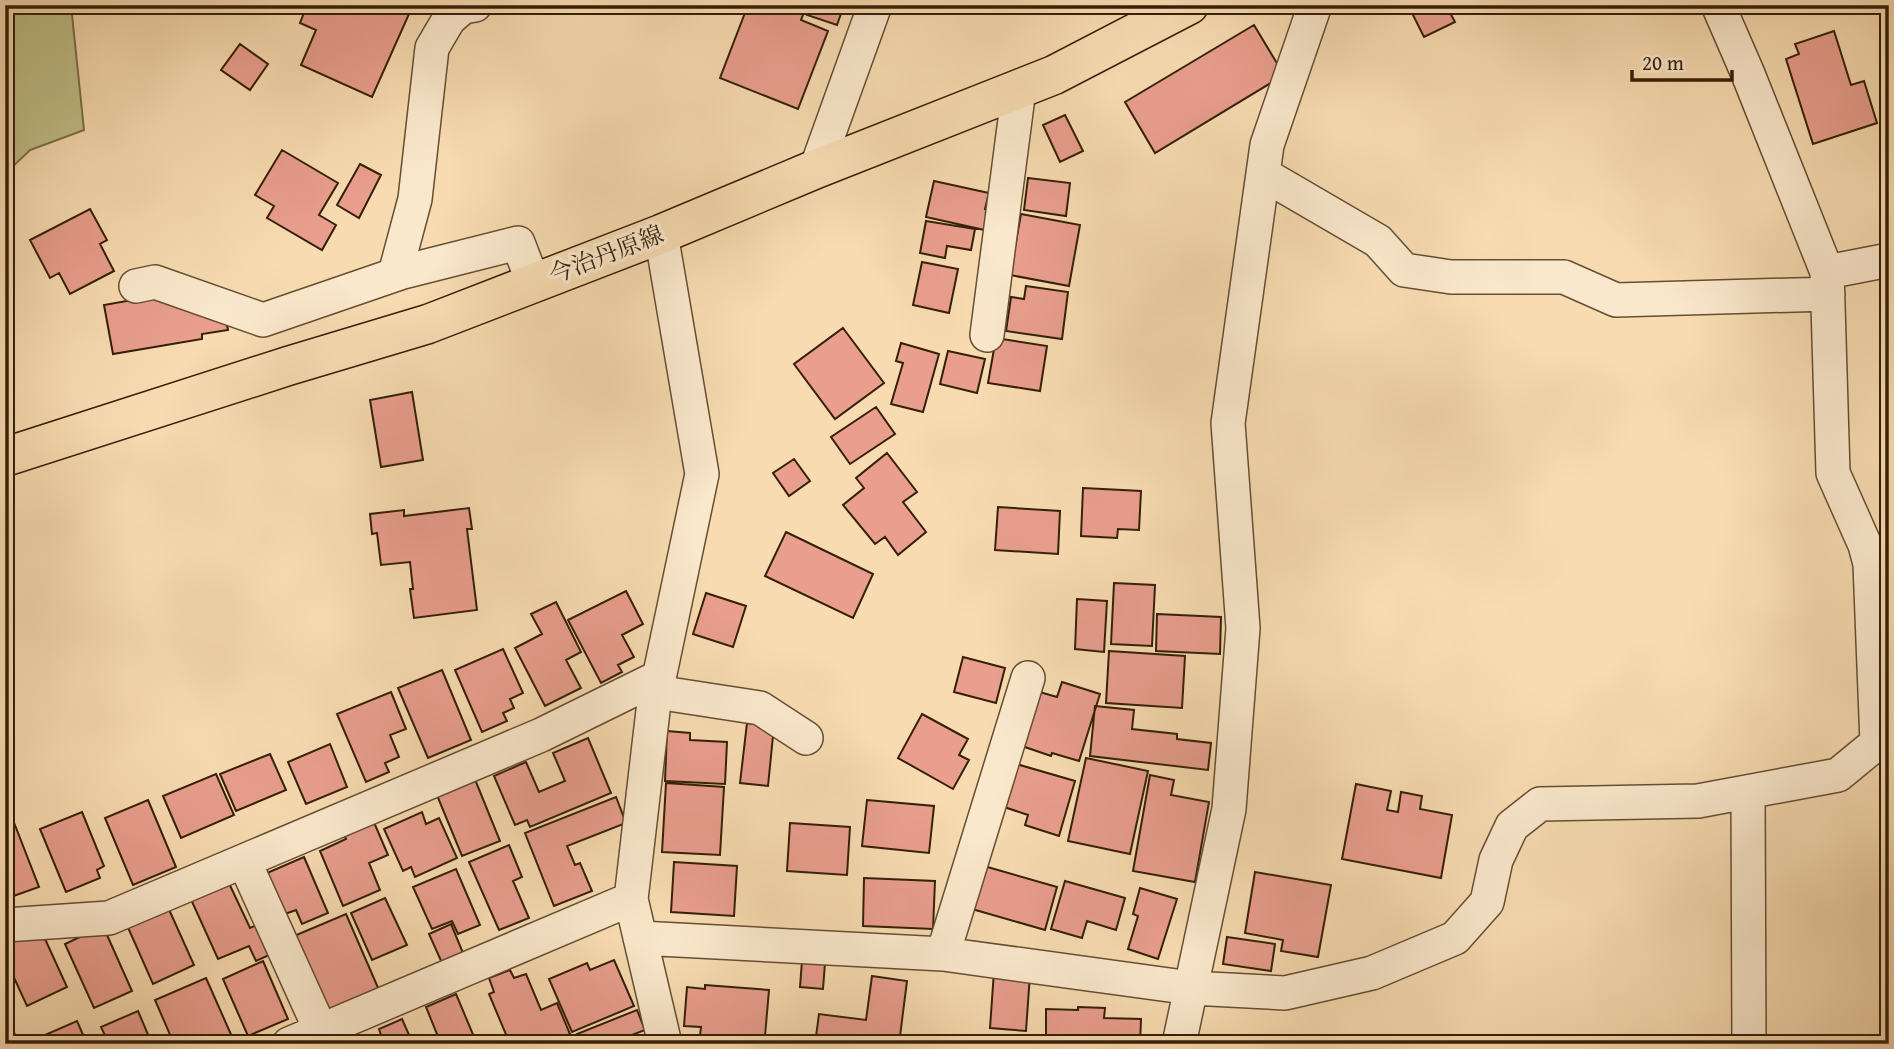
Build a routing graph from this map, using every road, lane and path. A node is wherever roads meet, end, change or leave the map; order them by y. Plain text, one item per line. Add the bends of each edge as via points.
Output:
1 (475, 5) edge
2 (875, 5) edge
3 (1189, 5) edge
4 (1315, 5) edge
5 (1718, 5) edge
6 (1019, 89) junction
7 (816, 169) junction
8 (1263, 174) junction
9 (661, 234) junction
10 (1889, 260) edge
11 (396, 274) junction
12 (533, 282) junction
13 (1827, 283) junction
14 (136, 286) dead end
15 (987, 335) dead end
16 (5, 457) edge
17 (1028, 678) dead end
18 (658, 684) junction
19 (806, 738) dead end
20 (1748, 792) junction
21 (244, 860) junction
22 (631, 899) junction
23 (5, 925) edge
24 (640, 938) junction
25 (943, 954) junction
26 (1191, 988) junction
27 (321, 1031) junction
28 (289, 1044) edge
29 (665, 1044) edge
30 (1179, 1044) edge
31 (1749, 1044) edge

1 - 11 street via 463,7 449,19 432,48 415,199
2 - 7 street
3 - 6 main road, 今治丹原線
4 - 8 street via 1267,145
5 - 13 street
6 - 7 main road, 今治丹原線
6 - 15 street
7 - 9 main road, 今治丹原線
8 - 13 street via 1378,241 1404,270 1451,277 1564,277 1616,300
8 - 26 street via 1228,423 1243,628 1229,809
9 - 12 main road, 今治丹原線
9 - 18 street via 702,474
10 - 13 street
11 - 12 street via 518,243
11 - 14 street via 263,320 155,282
12 - 16 main road, 今治丹原線 via 428,324
13 - 20 street via 1833,473 1870,564 1877,743 1838,775
17 - 25 street
18 - 19 street via 760,708
18 - 21 street
18 - 22 street
20 - 26 street via 1698,801 1541,804 1512,826 1496,860 1487,902 1455,938 1372,974 1285,993
20 - 31 street
21 - 23 street via 109,918
21 - 27 street
22 - 24 street
22 - 27 street
24 - 25 street
24 - 29 street
25 - 26 street
26 - 30 street
27 - 28 street

